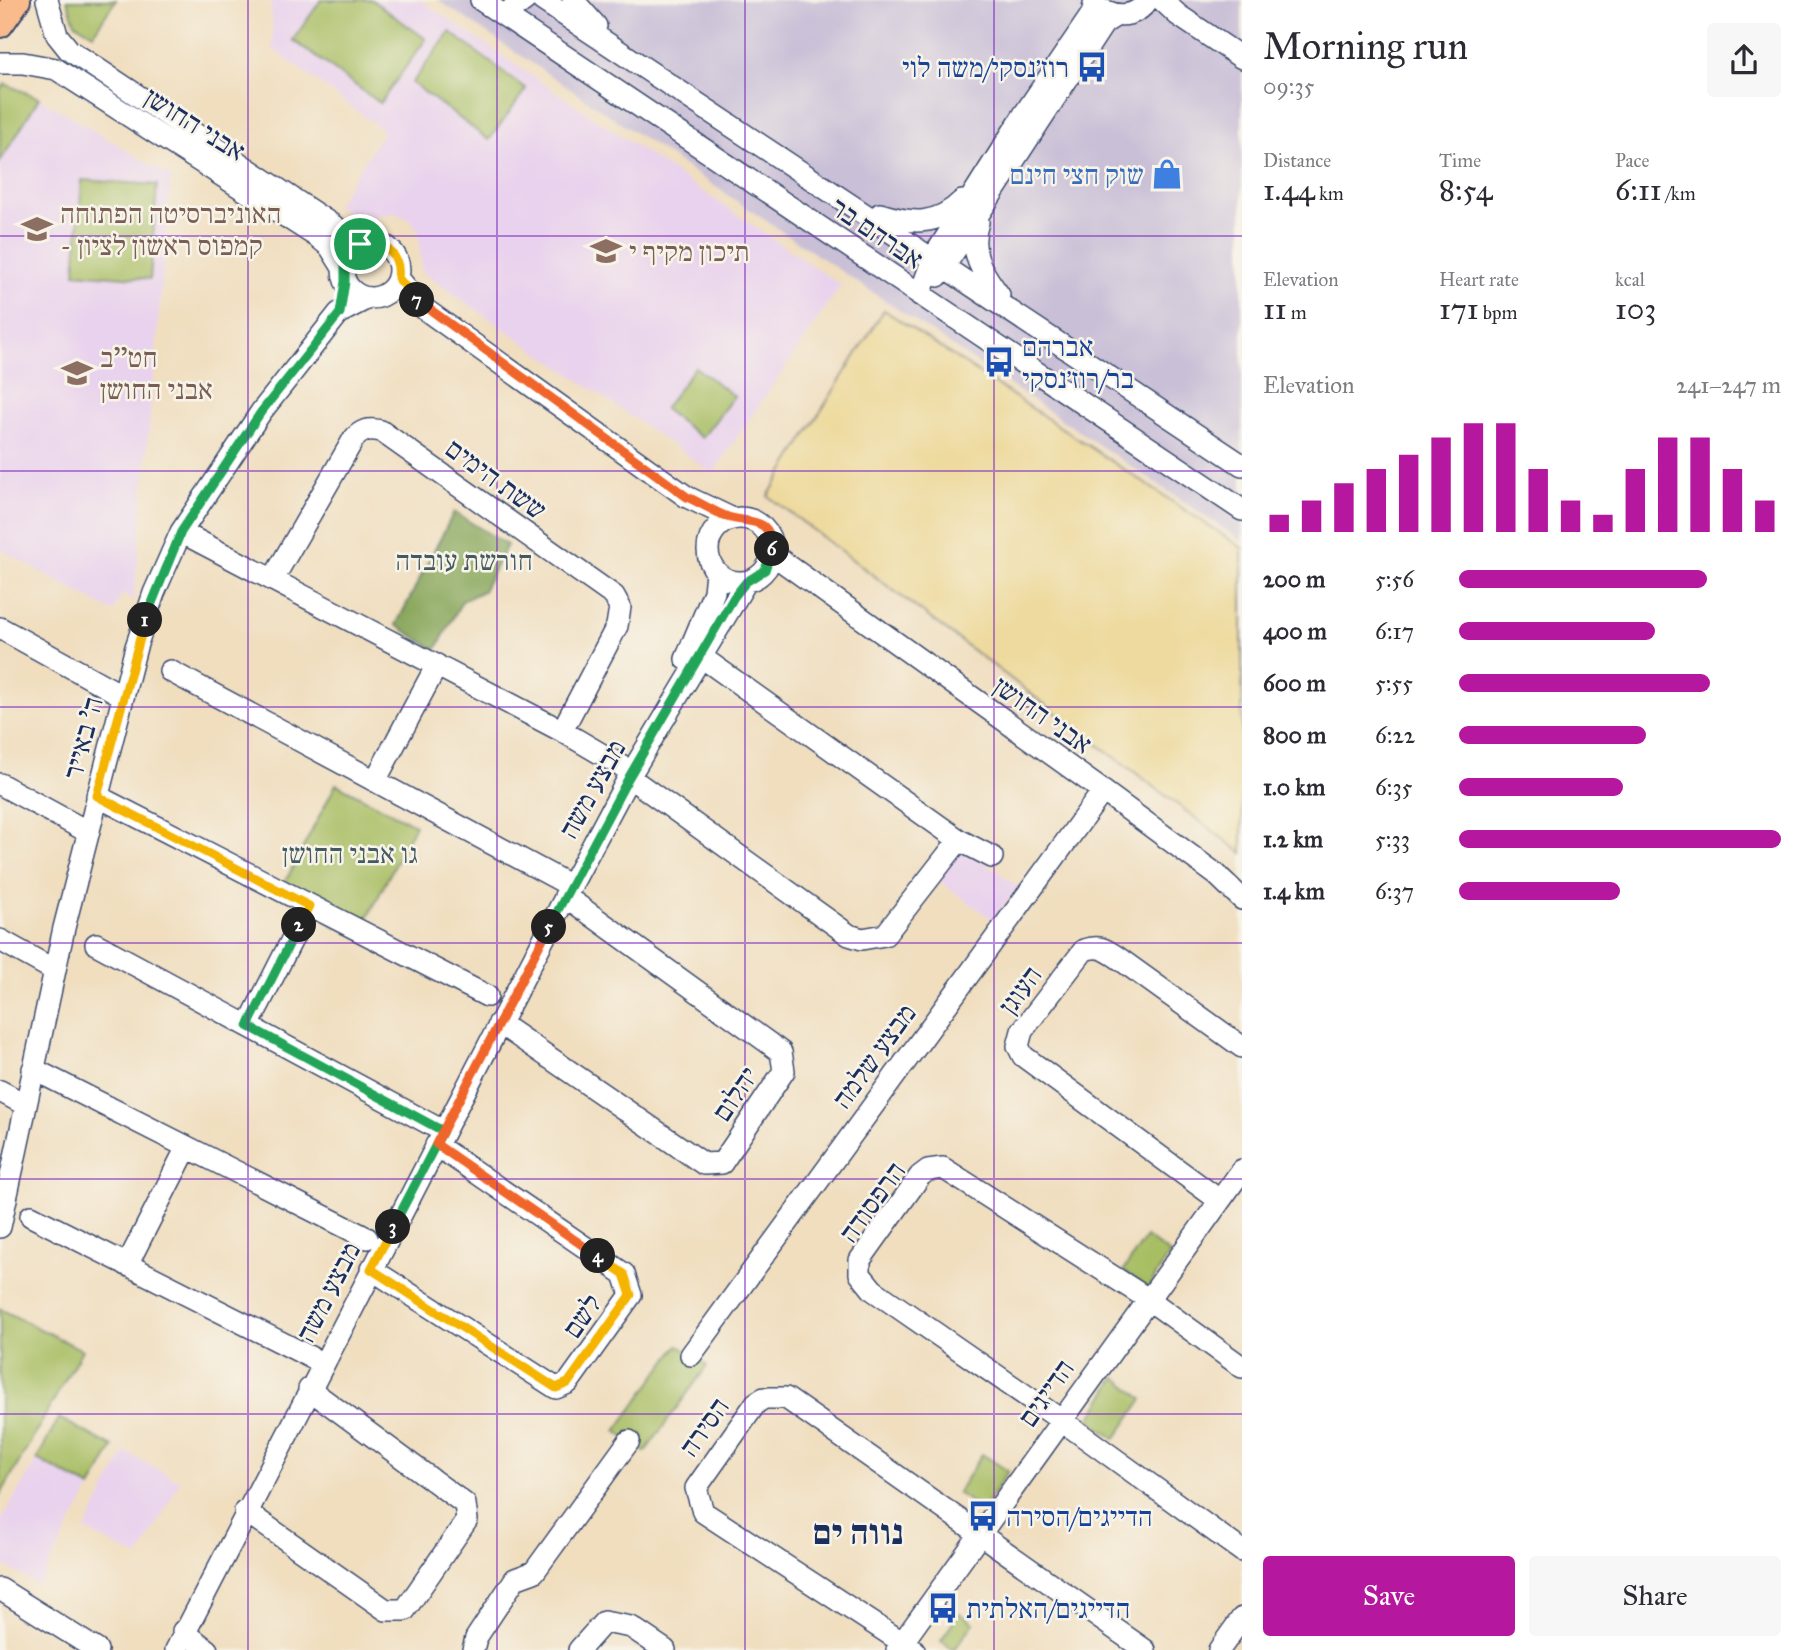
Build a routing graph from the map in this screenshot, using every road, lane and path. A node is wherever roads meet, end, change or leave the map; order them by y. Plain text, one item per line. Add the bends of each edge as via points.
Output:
1 (17, 0) edge
2 (47, 0) edge
3 (481, 0) edge
4 (525, 0) edge
5 (542, 0) edge
6 (573, 0) edge
7 (1095, 0) edge
8 (1151, 2) edge
9 (508, 8) edge
10 (1117, 15) junction
11 (0, 24) edge
12 (69, 50) junction
13 (622, 53) junction
14 (1242, 58) edge
15 (0, 63) edge
16 (56, 69) junction
17 (983, 179) junction
18 (857, 207) junction
19 (983, 208) junction
20 (360, 244) junction
21 (940, 262) junction
22 (344, 275) junction
23 (398, 278) junction
24 (920, 295) junction
25 (374, 298) junction
26 (423, 308) junction
27 (1011, 310) junction
28 (340, 313) junction
29 (1242, 465) edge
30 (687, 497) junction
31 (1242, 510) edge
32 (731, 518) junction
33 (181, 532) junction
34 (710, 537) junction
35 (772, 554) junction
36 (716, 572) junction
37 (273, 579) junction
38 (752, 579) junction
39 (822, 592) junction
40 (0, 628) edge
41 (700, 656) junction
42 (438, 665) junction
43 (170, 671) dead end
44 (123, 696) junction
45 (562, 731) junction
46 (653, 739) junction
47 (631, 774) junction
48 (375, 781) junction
49 (0, 784) edge
50 (1103, 791) junction
51 (97, 796) junction
52 (88, 832) junction
53 (959, 840) junction
54 (992, 857) dead end
55 (568, 891) junction
56 (1238, 894) edge
57 (309, 906) junction
58 (0, 940) edge
59 (96, 944) dead end
60 (54, 970) junction
61 (487, 996) dead end
62 (499, 1023) junction
63 (248, 1026) junction
64 (1242, 1047) edge
65 (33, 1069) junction
66 (0, 1091) edge
67 (24, 1104) junction
68 (440, 1138) junction
69 (187, 1147) junction
70 (1242, 1170) edge
71 (1219, 1200) junction
72 (31, 1216) dead end
73 (0, 1227) edge
74 (367, 1238) dead end
75 (127, 1265) junction
76 (371, 1269) junction
77 (1148, 1299) junction
78 (691, 1355) dead end
79 (323, 1363) junction
80 (1242, 1367) edge
81 (309, 1389) junction
82 (1062, 1420) junction
83 (629, 1441) dead end
84 (245, 1511) junction
85 (981, 1534) junction
86 (1242, 1551) edge
87 (0, 1589) edge
88 (1242, 1618) edge
89 (179, 1641) edge
90 (905, 1647) edge
91 (97, 1650) edge
92 (207, 1650) edge
93 (472, 1650) edge
94 (579, 1650) edge
95 (664, 1650) edge
96 (1145, 1650) edge
97 (1219, 1650) edge

1 - 11 main road
2 - 12 street, אבני החושן via 57,35
3 - 9 street, אברהם בר
4 - 9 street
5 - 13 street, אברהם בר
6 - 13 street
7 - 10 street
7 - 17 street via 1092,14
8 - 10 street via 1136,12
8 - 14 street
9 - 24 street, אברהם בר
10 - 19 street via 1104,23
12 - 16 street via 57,45 49,50 47,61
12 - 20 street, אבני החושן
13 - 18 street, אברהם בר
15 - 16 street, אבני החושן
16 - 22 street, אבני החושן via 319,237 330,247
17 - 18 street via 949,214 933,221 903,222
17 - 21 street
18 - 21 street, אברהם בר
19 - 21 street
19 - 27 street via 976,229 976,259
20 - 22 street via 348,253
20 - 23 street via 386,247 397,260
21 - 24 street
21 - 27 street, אברהם בר
22 - 25 street via 355,294
22 - 28 street, ה' באייר
23 - 25 street via 388,293
23 - 26 street
24 - 31 street, אברהם בר
25 - 26 street
25 - 28 street, ה' באייר
26 - 30 street
27 - 29 street, אברהם בר
28 - 33 street, ה' באייר via 261,412
30 - 32 street
30 - 34 street
32 - 34 street
32 - 35 street via 761,525 772,543
33 - 37 street
33 - 44 street, ה' באייר via 154,593
34 - 36 street via 708,554
35 - 38 street
35 - 39 street, אבני החושן
36 - 38 street via 735,582
36 - 46 street, מבצע משה via 714,592
37 - 42 street
37 - 45 street, ששת הימים via 353,440 359,432 381,431 614,596 620,607 617,626
38 - 39 street, אבני החושן
38 - 41 street, מבצע משה
39 - 50 street, אבני החושן
40 - 44 street
41 - 46 street, מבצע משה
41 - 53 street
42 - 45 street
42 - 48 street
43 - 48 street
44 - 51 street, ה' באייר
45 - 47 street
46 - 47 street, מבצע משה
47 - 53 street via 862,939 885,935
47 - 55 street, מבצע משה
48 - 55 street
49 - 52 street
50 - 56 street, אבני החושן
50 - 78 street, מבצע שלמה
51 - 52 street, ה' באייר
51 - 57 street
52 - 60 street, ה' באייר
53 - 54 street
55 - 62 street, מבצע משה
55 - 62 street, יהלום via 780,1052 784,1071 722,1163 704,1164
57 - 61 street
57 - 63 street
58 - 60 street
59 - 63 street
60 - 65 street, ה' באייר
62 - 68 street, מבצע משה
63 - 68 street
64 - 71 street, העוגן via 1117,957 1094,947 1084,950 1022,1031 1018,1046 1023,1056
65 - 67 street, ה' באייר
65 - 69 street
66 - 67 street
67 - 73 street, ה' באייר
68 - 76 street, מבצע משה
68 - 76 street, לשם via 624,1274 631,1295 568,1383 556,1388
69 - 74 street
69 - 75 street
70 - 71 street, הדייגים
71 - 77 street, הדייגים
72 - 75 street
75 - 79 street
76 - 79 street, מבצע משה
77 - 80 street
77 - 82 street, הדייגים
77 - 82 street, הרפסודה via 943,1168 920,1176 860,1260 865,1283
79 - 81 street, מבצע משה
81 - 84 street, מבצע משה
81 - 84 street via 465,1504 467,1520 405,1610 399,1612 386,1610
82 - 85 street, הדייגים
82 - 86 street
83 - 93 street via 534,1572 515,1578
84 - 89 street, מבצע משה
85 - 90 street, הדייגים
85 - 90 street, הסירה via 786,1398 764,1398 755,1403 696,1488 703,1512
85 - 96 street
87 - 91 street
88 - 97 street
89 - 92 street
94 - 95 street via 604,1622 631,1627

